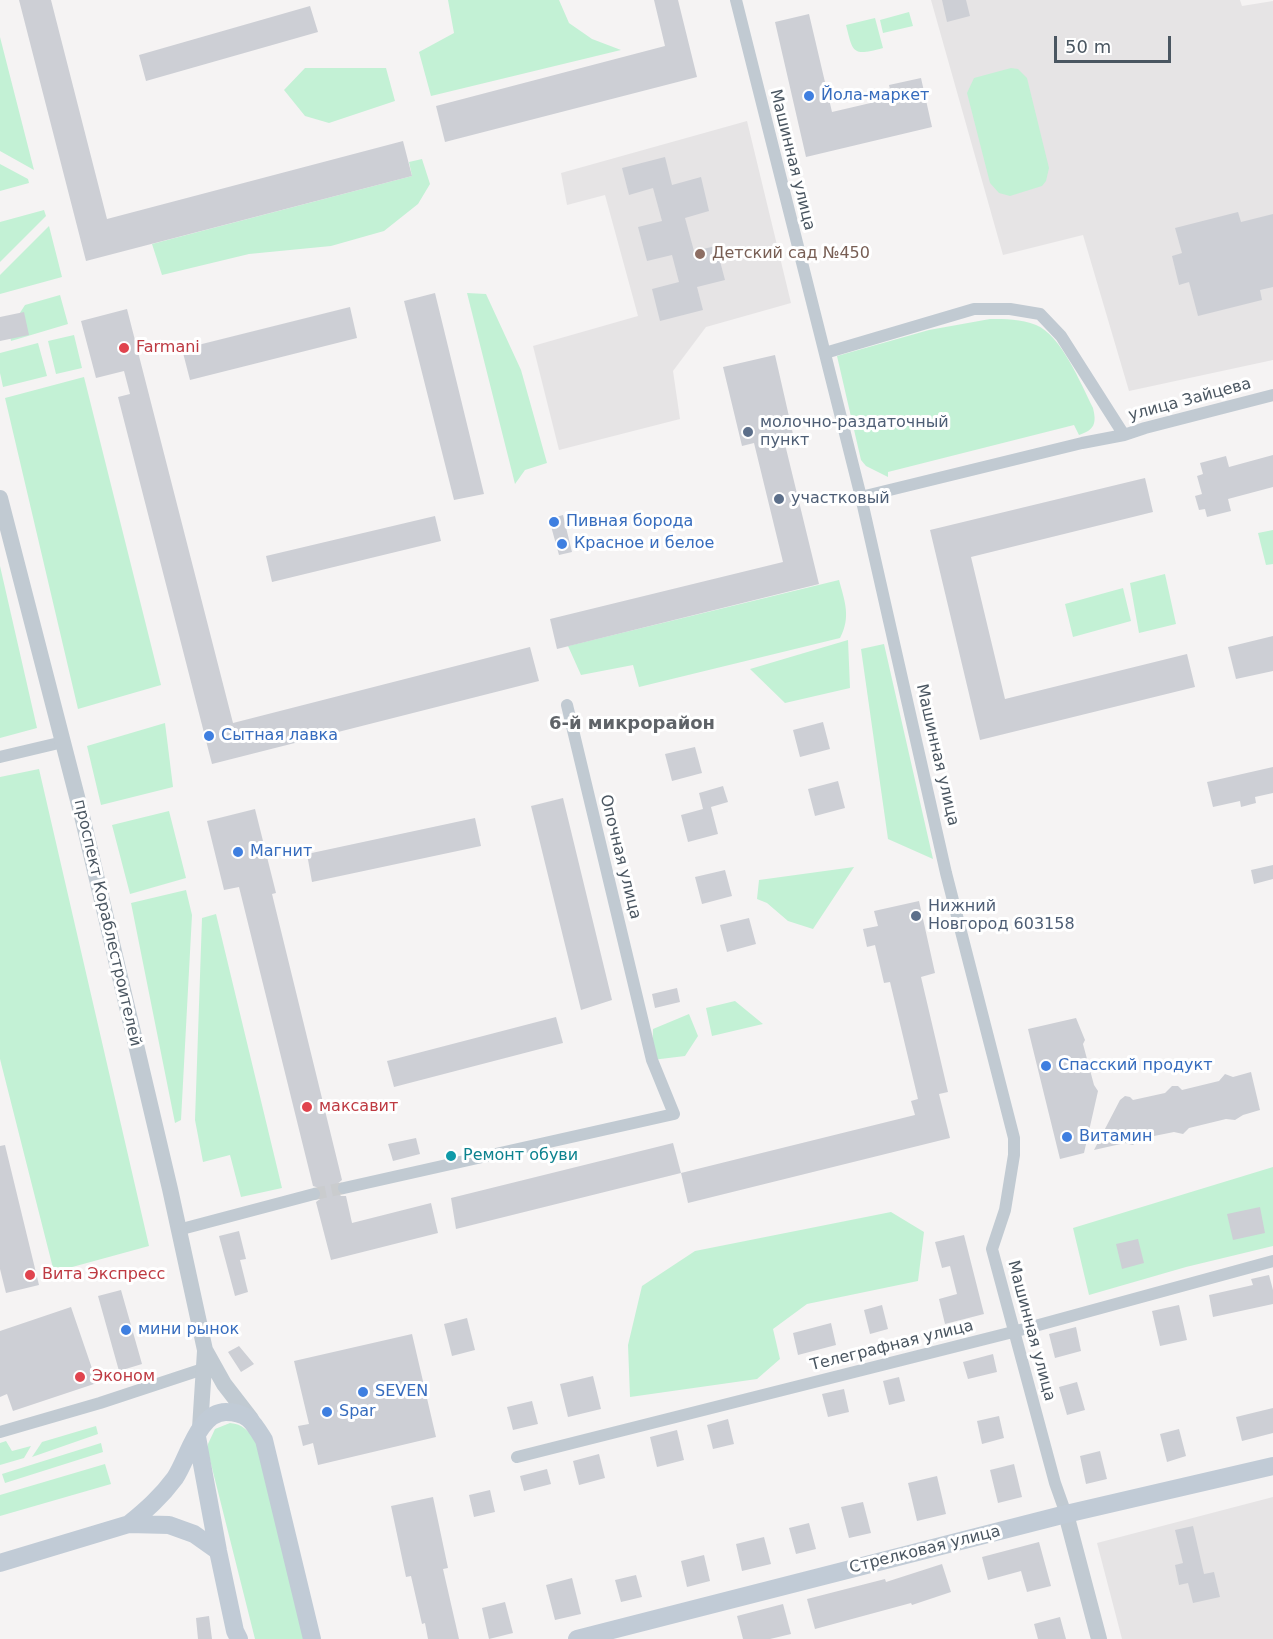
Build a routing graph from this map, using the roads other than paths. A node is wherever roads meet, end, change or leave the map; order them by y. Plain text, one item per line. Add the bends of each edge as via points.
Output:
1 (736, 0) edge
2 (825, 353) junction
3 (1273, 395) edge
4 (1124, 435) junction
5 (861, 496) junction
6 (0, 498) edge
7 (567, 705) dead end
8 (63, 742) junction
9 (0, 757) edge
10 (344, 1188) tunnel mouth
11 (314, 1194) tunnel mouth
12 (178, 1230) junction
13 (1273, 1261) edge
14 (1014, 1332) junction
15 (205, 1350) junction
16 (204, 1369) junction
17 (251, 1419) junction
18 (0, 1432) edge
19 (199, 1432) junction
20 (517, 1457) dead end
21 (1273, 1466) edge
22 (1066, 1514) junction
23 (129, 1524) junction
24 (218, 1551) junction
25 (0, 1563) edge
26 (314, 1637) edge
27 (239, 1639) edge
28 (577, 1639) edge
29 (1099, 1639) edge

1 - 2 street, Машинная улица
2 - 4 street, улица Зайцева via 974,309 1040,314 1061,336
2 - 5 street, Машинная улица
3 - 4 street, улица Зайцева
4 - 5 street
5 - 14 street, Машинная улица via 946,873 1014,1138 1005,1210 992,1249
6 - 8 street, проспект Кораблестроителей
7 - 10 street, Опочная улица via 652,1060 674,1114
8 - 9 street
8 - 12 street, проспект Кораблестроителей
11 - 12 street
12 - 15 street, проспект Кораблестроителей
13 - 14 street, Телеграфная улица
14 - 20 street, Телеграфная улица
14 - 22 street, Машинная улица
15 - 16 street
15 - 17 street via 224,1384
16 - 18 street
16 - 19 street
17 - 19 main road via 238,1412 221,1412 209,1418
17 - 26 main road via 264,1440
19 - 23 main road via 176,1476 154,1503
19 - 24 main road
21 - 22 main road, Стрелковая улица
22 - 28 main road, Стрелковая улица
22 - 29 street
23 - 24 main road via 169,1525 194,1534
23 - 25 main road
24 - 27 main road

